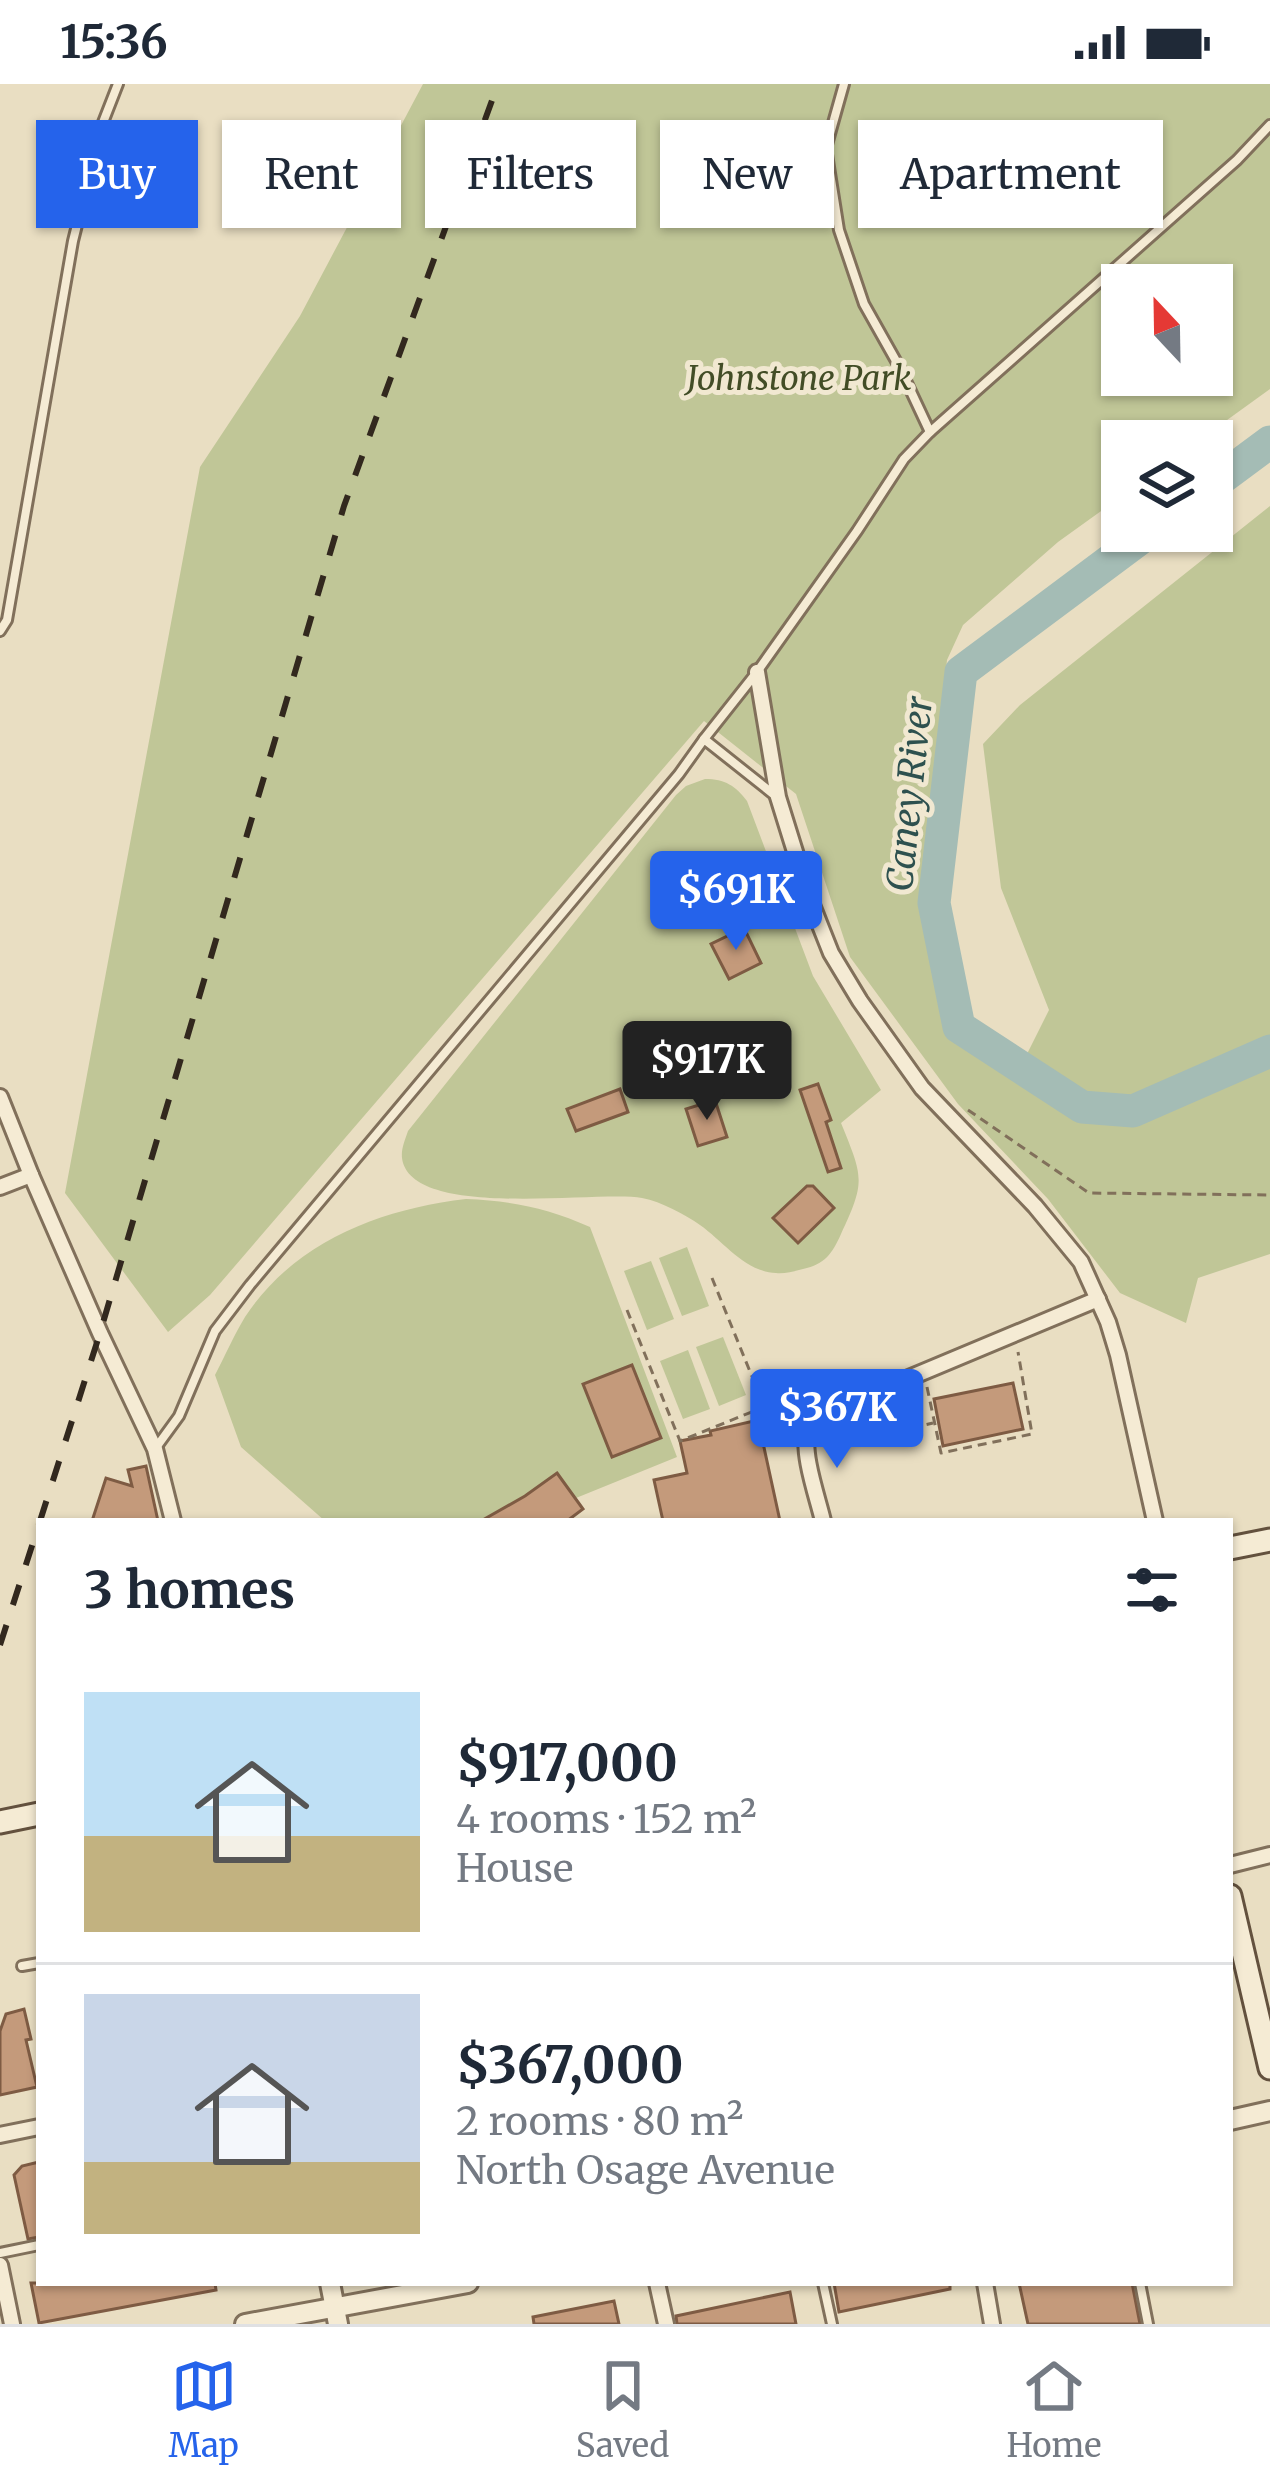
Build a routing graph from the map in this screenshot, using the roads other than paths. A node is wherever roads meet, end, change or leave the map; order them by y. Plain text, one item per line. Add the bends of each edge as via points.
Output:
1 (118, 84) edge
2 (844, 84) edge
3 (1270, 125) edge
4 (930, 432) junction
5 (1, 626) edge
6 (757, 672) junction
7 (704, 740) junction
8 (778, 797) junction
9 (0, 1097) edge
10 (31, 1175) junction
11 (0, 1187) edge
12 (1098, 1299) junction
13 (155, 1449) junction
14 (172, 1518) edge
15 (822, 1518) edge
16 (1154, 1518) edge
17 (1270, 1540) edge
18 (1233, 1547) edge
19 (36, 1815) edge
20 (0, 1822) edge
21 (1270, 1855) edge
22 (1233, 1864) edge
23 (1233, 1909) edge
24 (36, 1964) edge
25 (22, 1966) dead end
26 (1270, 2068) edge
27 (1270, 2111) edge
28 (1233, 2119) edge
29 (36, 2128) edge
30 (0, 2135) edge
31 (36, 2246) edge
32 (0, 2253) edge
33 (0, 2265) edge
34 (331, 2286) edge
35 (456, 2286) edge
36 (658, 2286) edge
37 (824, 2286) edge
38 (986, 2286) edge
39 (1141, 2286) edge
40 (337, 2316) edge
41 (12, 2324) edge
42 (244, 2324) edge
43 (666, 2324) edge
44 (832, 2324) edge
45 (992, 2324) edge
46 (1148, 2324) edge

1 - 5 lane via 74,241
2 - 4 lane via 826,148 839,230 864,304
3 - 4 lane
4 - 6 lane
6 - 7 lane
6 - 8 street
7 - 8 lane
7 - 13 lane via 250,1285 215,1331 179,1416
8 - 12 street via 831,953 860,1001 932,1098 1081,1262
9 - 10 street
10 - 11 street
10 - 13 street
12 - 15 street via 813,1422 807,1451
12 - 16 street
13 - 14 street
17 - 18 main road
19 - 20 main road
21 - 22 street
23 - 26 main road
24 - 25 lane
27 - 28 street
29 - 30 street
31 - 32 lane
33 - 41 street
34 - 40 street
35 - 40 street
36 - 43 street
37 - 44 lane
38 - 45 street
39 - 46 lane
40 - 42 street

